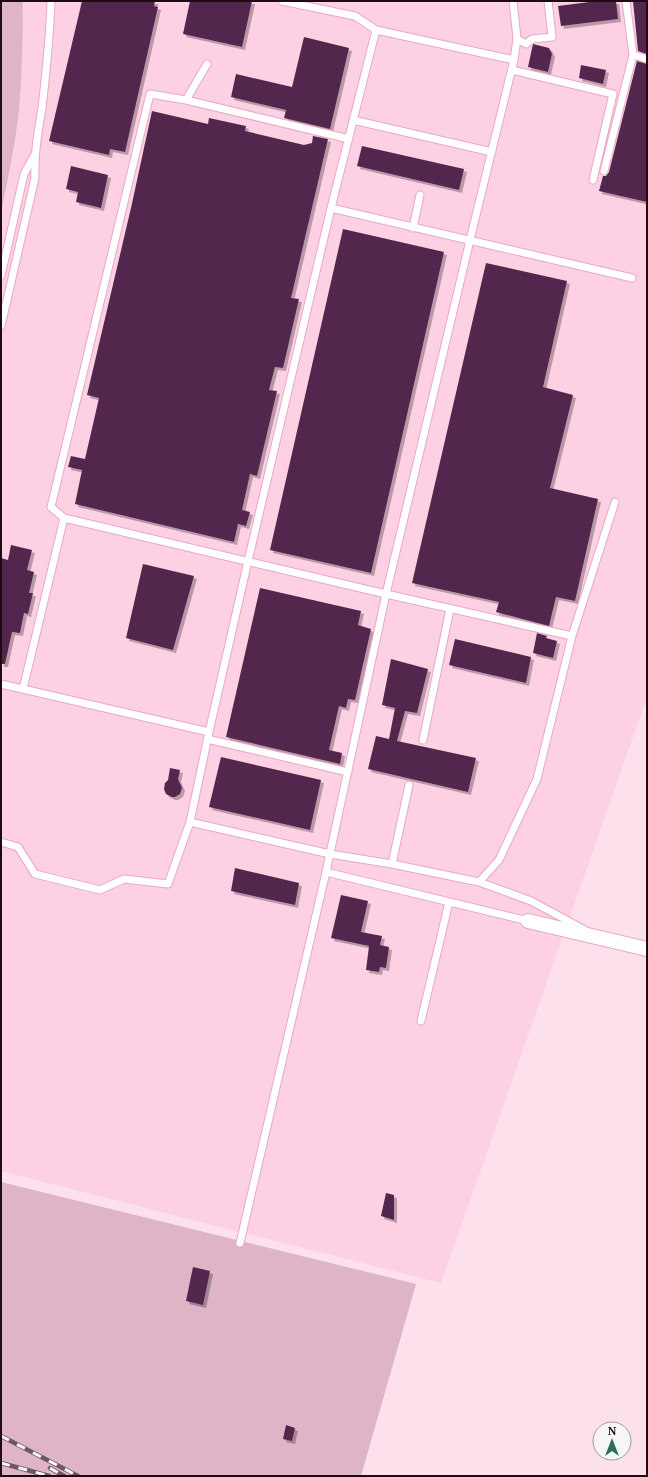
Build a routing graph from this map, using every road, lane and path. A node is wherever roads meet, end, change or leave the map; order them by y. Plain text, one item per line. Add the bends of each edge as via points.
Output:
1 (52, 1) edge
2 (282, 1) edge
3 (513, 1) edge
4 (548, 1) edge
5 (626, 1) edge
6 (376, 30) junction
7 (517, 38) junction
8 (632, 56) junction
9 (647, 59) edge
10 (514, 60) junction
11 (207, 64) dead end
12 (512, 70) junction
13 (186, 100) junction
14 (353, 120) junction
15 (349, 139) junction
16 (492, 152) junction
17 (34, 156) junction
18 (604, 171) dead end
19 (593, 180) dead end
20 (420, 195) dead end
21 (331, 208) junction
22 (413, 228) junction
23 (470, 240) junction
24 (1, 276) edge
25 (632, 278) dead end
26 (1, 326) edge
27 (615, 502) dead end
28 (64, 518) junction
29 (248, 561) junction
30 (386, 594) junction
31 (450, 609) junction
32 (572, 636) junction
33 (1, 684) edge
34 (23, 689) junction
35 (208, 736) junction
36 (423, 740) dead end
37 (348, 772) junction
38 (409, 785) dead end
39 (190, 822) junction
40 (1, 842) edge
41 (330, 854) junction
42 (392, 864) junction
43 (326, 872) junction
44 (479, 882) junction
45 (449, 902) junction
46 (528, 921) joint
47 (600, 938) junction
48 (647, 949) edge
49 (421, 1020) dead end
50 (240, 1243) dead end

1 - 17 lane via 47,65
2 - 6 lane via 355,16
3 - 7 lane
4 - 7 lane via 552,37 532,38 526,44
5 - 8 lane
6 - 10 lane
6 - 14 lane
7 - 10 lane
8 - 9 lane
8 - 18 lane
10 - 12 lane
11 - 13 lane
12 - 16 lane
12 - 19 lane via 613,94
13 - 15 lane
13 - 28 lane via 150,94 51,507
14 - 15 lane
14 - 16 lane
15 - 21 lane
16 - 23 lane
17 - 24 lane via 24,174
17 - 26 lane via 35,178
20 - 22 lane
21 - 22 lane
21 - 29 lane
22 - 23 lane
23 - 25 lane
23 - 30 lane
27 - 32 lane
28 - 29 lane
28 - 34 lane
29 - 30 lane
29 - 35 lane
30 - 31 lane
30 - 37 lane
31 - 32 lane
31 - 36 lane
32 - 44 lane via 537,779 499,860
33 - 34 lane
34 - 35 lane
35 - 37 lane
35 - 39 lane
37 - 41 lane
38 - 42 lane
39 - 40 lane via 168,884 124,879 100,890 35,874 18,847
39 - 41 lane
41 - 42 lane
41 - 43 lane
42 - 44 lane
43 - 45 lane
43 - 50 lane
44 - 47 lane via 531,901
45 - 46 lane
45 - 49 lane
46 - 47 street
47 - 48 street

